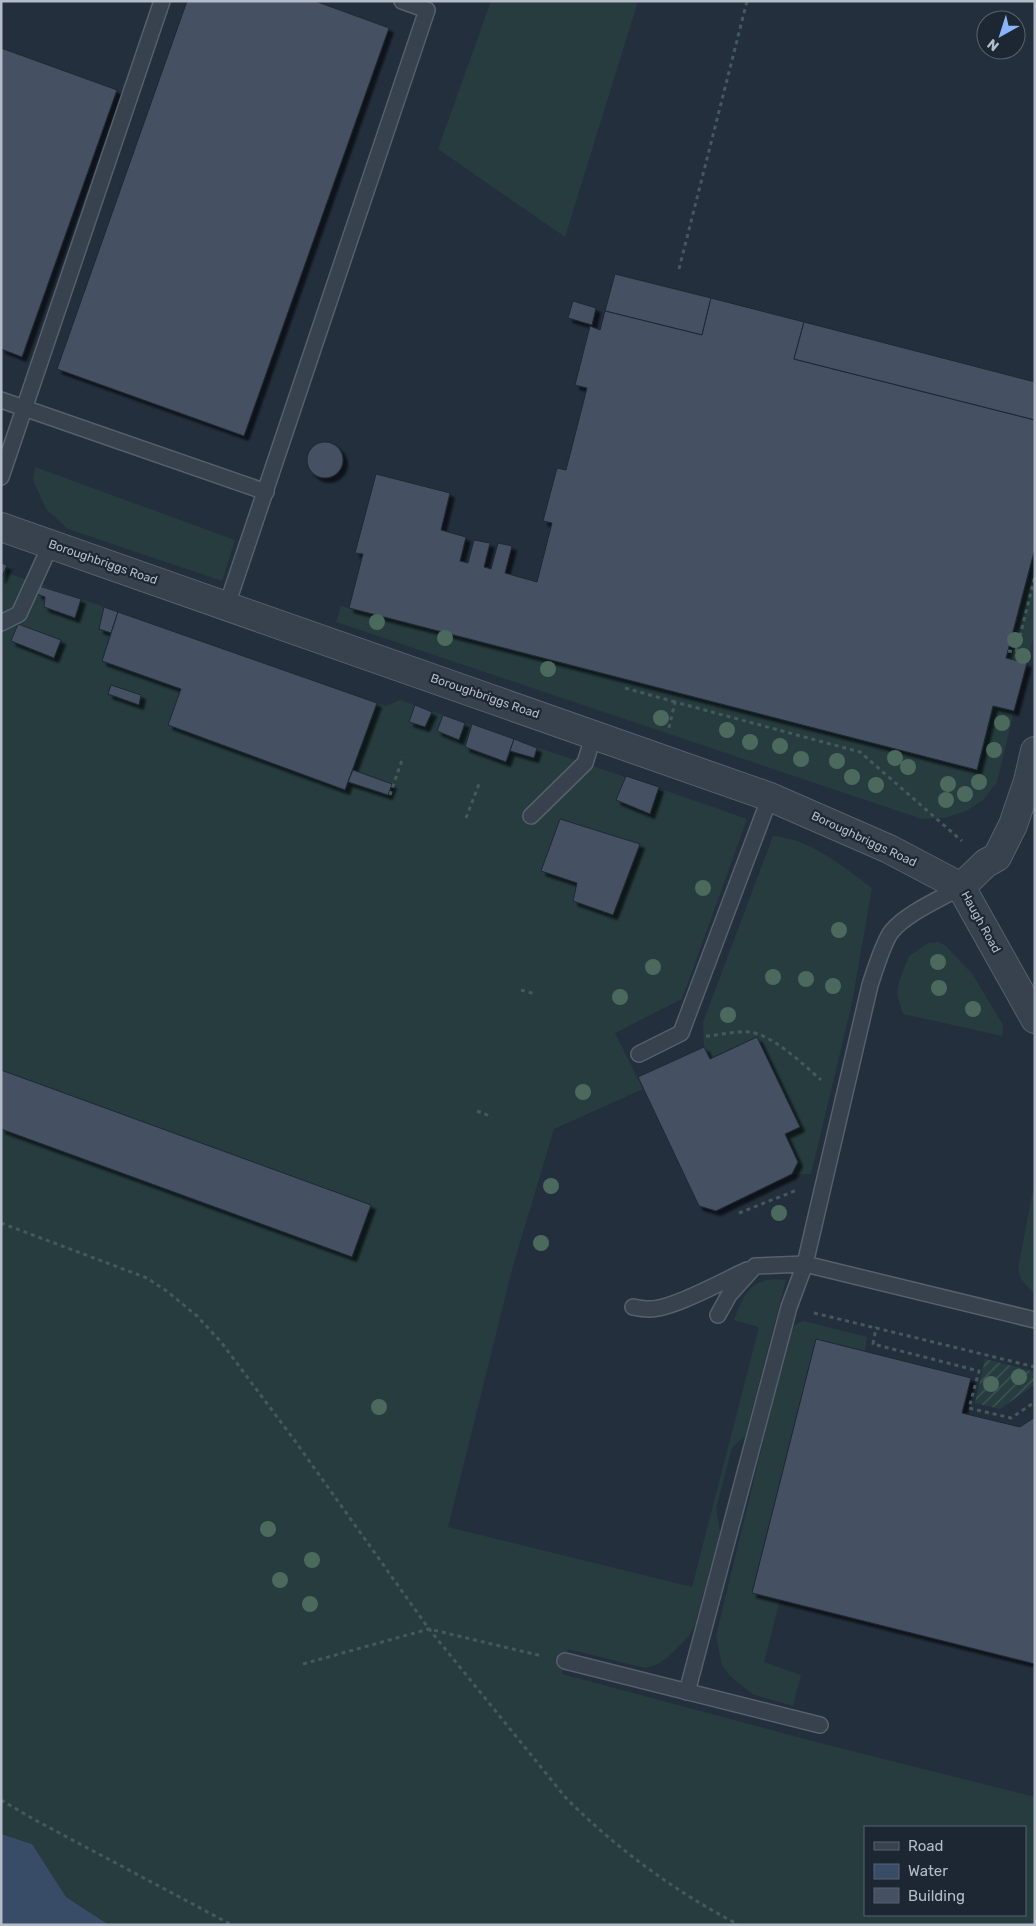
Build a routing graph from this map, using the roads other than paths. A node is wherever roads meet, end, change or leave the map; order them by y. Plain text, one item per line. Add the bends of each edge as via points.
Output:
1 (162, 1) edge
2 (402, 1) edge
3 (429, 6) edge
4 (1, 400) edge
5 (25, 409) junction
6 (1, 477) edge
7 (266, 492) junction
8 (1, 527) edge
9 (51, 544) junction
10 (227, 605) junction
11 (1, 623) edge
12 (594, 734) junction
13 (1035, 751) edge
14 (770, 797) junction
15 (532, 816) dead end
16 (961, 887) junction
17 (1035, 1019) edge
18 (639, 1054) dead end
19 (805, 1264) junction
20 (755, 1266) junction
21 (633, 1308) dead end
22 (718, 1315) dead end
23 (1035, 1320) edge
24 (565, 1661) road end
25 (687, 1692) junction
26 (820, 1725) dead end

1 - 5 lane
2 - 3 lane
3 - 7 lane
4 - 5 lane
5 - 6 lane
5 - 7 lane
7 - 10 lane
8 - 9 street, Boroughbriggs Road
9 - 10 street, Boroughbriggs Road
9 - 11 lane via 19,614
10 - 12 street, Boroughbriggs Road
12 - 14 street, Boroughbriggs Road
12 - 15 lane via 585,763
13 - 16 street, Haugh Road via 1013,825 997,856
14 - 16 street, Boroughbriggs Road via 889,849
14 - 18 lane via 681,1033
16 - 17 street, Haugh Road
16 - 19 lane via 910,916 891,931 870,985
19 - 20 lane
19 - 23 lane
19 - 25 lane via 789,1307
20 - 21 lane via 659,1308
20 - 22 lane via 729,1296
24 - 25 lane
25 - 26 lane

